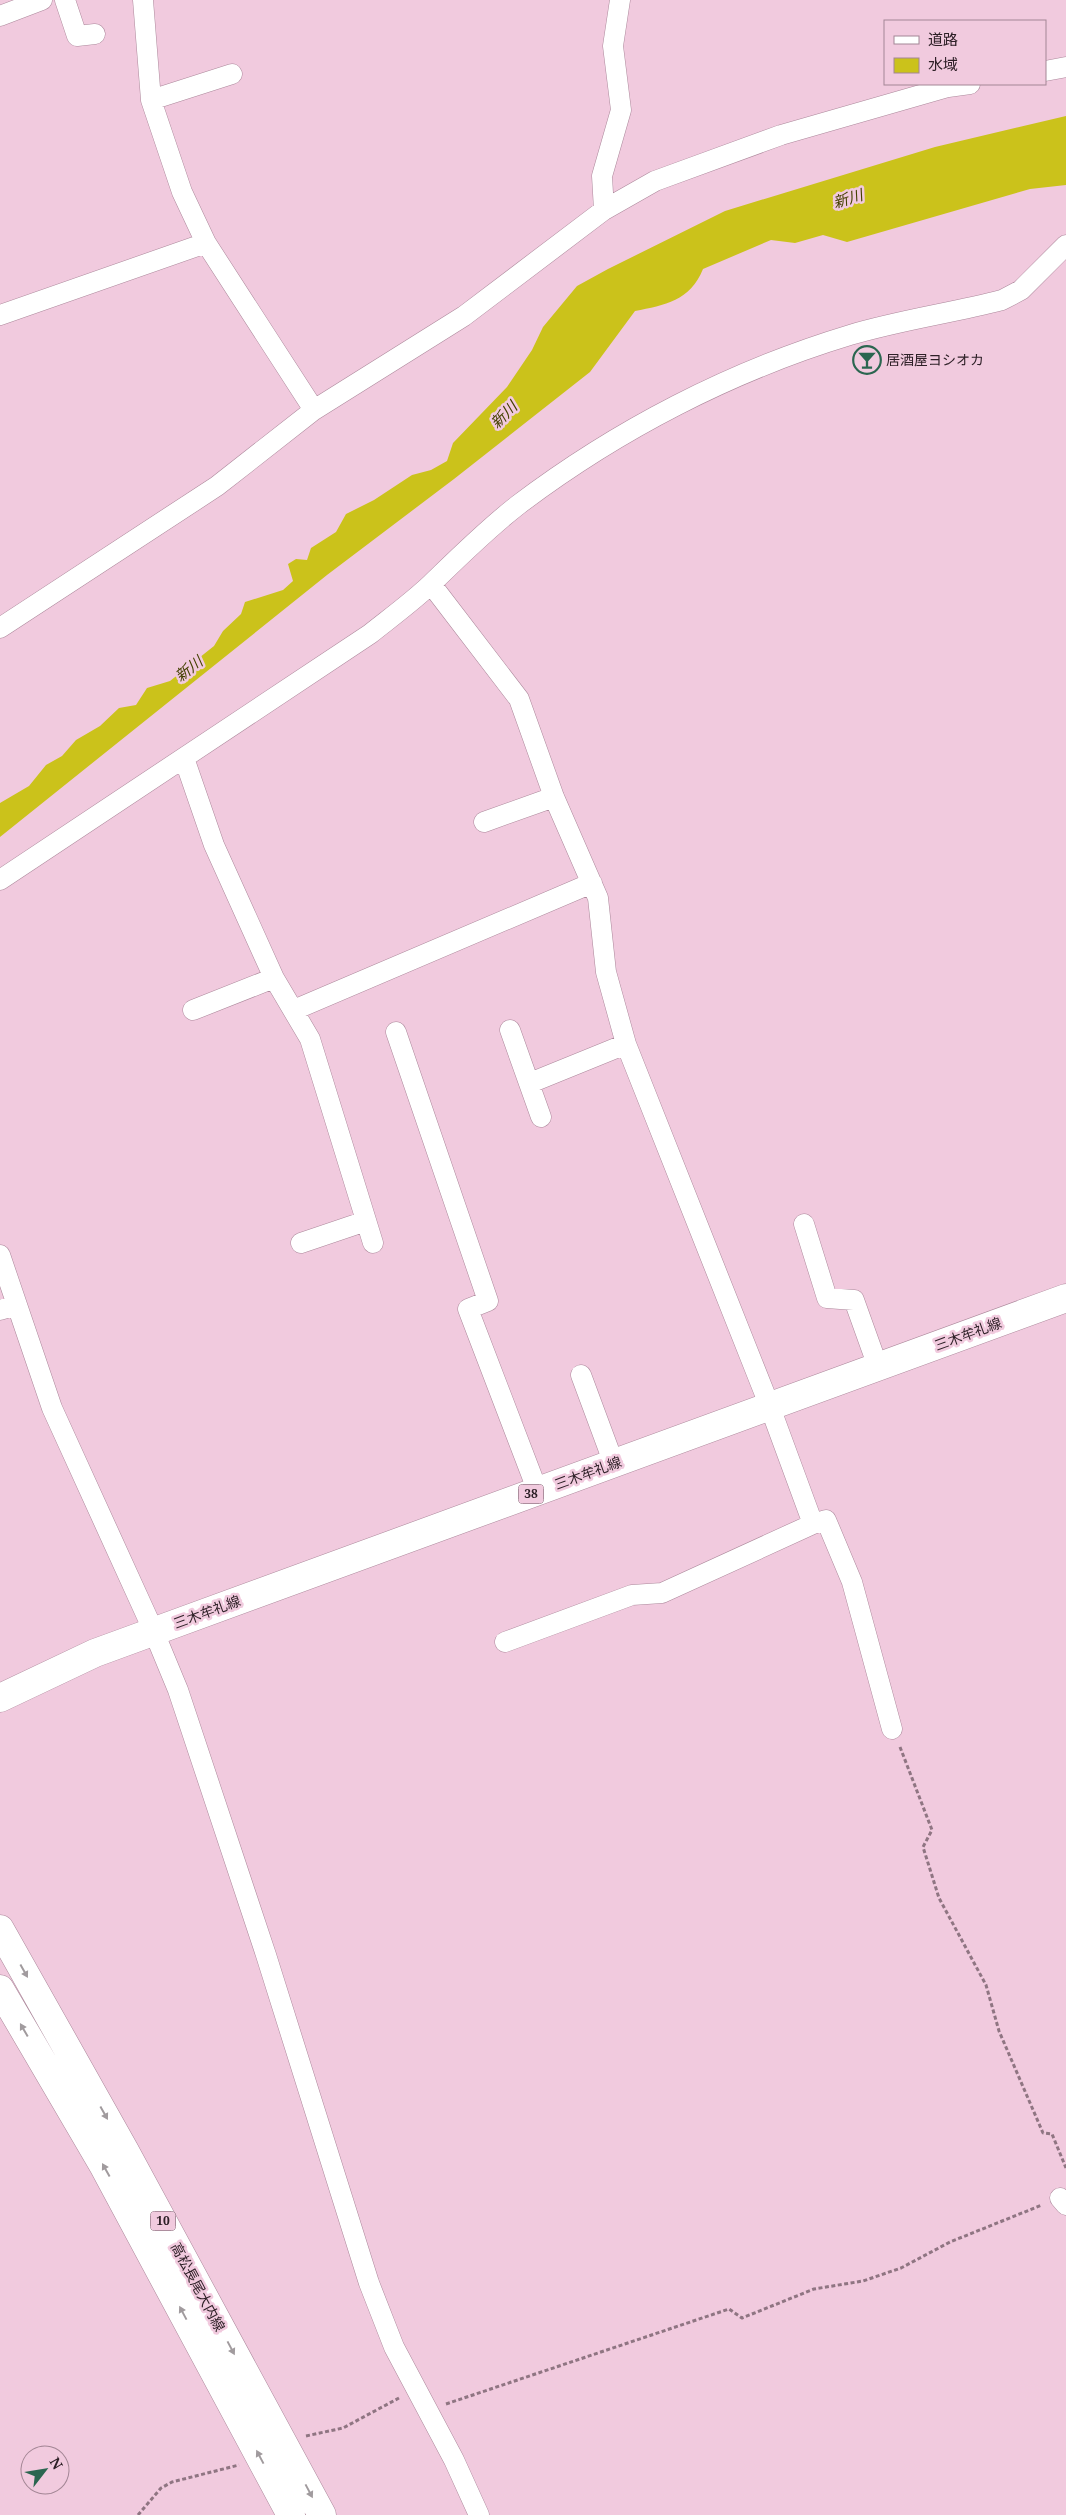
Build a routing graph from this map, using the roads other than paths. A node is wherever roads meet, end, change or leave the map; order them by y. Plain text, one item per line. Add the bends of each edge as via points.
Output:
1 (42, 0) edge
2 (65, 0) edge
3 (143, 0) edge
4 (620, 0) edge
5 (0, 16) edge
6 (95, 34) dead end
7 (1066, 67) edge
8 (1046, 71) edge
9 (232, 74) dead end
10 (964, 85) edge
11 (151, 100) junction
12 (604, 210) junction
13 (206, 243) junction
14 (1066, 245) edge
15 (0, 314) edge
16 (314, 410) junction
17 (431, 584) junction
18 (0, 628) edge
19 (184, 758) junction
20 (554, 797) junction
21 (484, 822) dead end
22 (0, 880) edge
23 (592, 883) junction
24 (274, 978) junction
25 (193, 1010) dead end
26 (294, 1010) junction
27 (510, 1030) dead end
28 (396, 1032) dead end
29 (626, 1044) junction
30 (530, 1083) junction
31 (541, 1117) dead end
32 (366, 1221) junction
33 (804, 1224) dead end
34 (300, 1243) dead end
35 (373, 1243) dead end
36 (0, 1255) edge
37 (1066, 1298) edge
38 (8, 1307) edge
39 (878, 1367) junction
40 (581, 1375) dead end
41 (770, 1407) junction
42 (614, 1464) junction
43 (538, 1492) junction
44 (813, 1524) junction
45 (154, 1632) junction
46 (505, 1642) dead end
47 (0, 1698) edge
48 (892, 1729) road end
49 (0, 1929) edge
50 (0, 1989) edge
51 (291, 2515) edge
52 (322, 2515) edge
53 (478, 2515) edge

1 - 5 street
2 - 6 street via 77,36
3 - 11 street
4 - 12 street via 613,46 620,110 602,176
7 - 8 street
9 - 11 street
10 - 12 street via 781,135 655,180
11 - 13 street via 182,192
12 - 16 street via 464,316
13 - 15 street
13 - 16 street
14 - 17 street via 1021,290 1002,300 853,334 816,346 768,363 656,417 517,506
16 - 18 street via 217,486
17 - 19 street via 370,634
17 - 20 street via 519,698
19 - 22 street
19 - 24 street via 214,844
20 - 21 street
20 - 23 street
23 - 26 street
23 - 29 street via 598,898 606,972
24 - 25 street
24 - 26 street
26 - 32 street via 310,1039
27 - 30 street
28 - 43 street via 488,1301 468,1309
29 - 30 street
29 - 41 street
30 - 31 street
32 - 34 street
32 - 35 street
33 - 39 street via 827,1298 854,1300
36 - 38 street
37 - 39 main road, 三木牟礼線 / 38
38 - 45 street
39 - 41 main road, 三木牟礼線 / 38
40 - 42 street
41 - 42 main road, 三木牟礼線 / 38
41 - 44 street
42 - 43 main road, 三木牟礼線 / 38
43 - 45 main road, 三木牟礼線 / 38
44 - 46 street via 662,1593 632,1596
44 - 48 street via 826,1520 852,1582
45 - 47 main road, 三木牟礼線 / 38 via 95,1654
45 - 53 street via 178,1690 263,1945 369,2283 394,2347 429,2410
49 -> 52 main road, 高松長尾大内線 / 10 via 125,2151
51 -> 50 main road, 高松長尾大内線 / 10 via 103,2165

